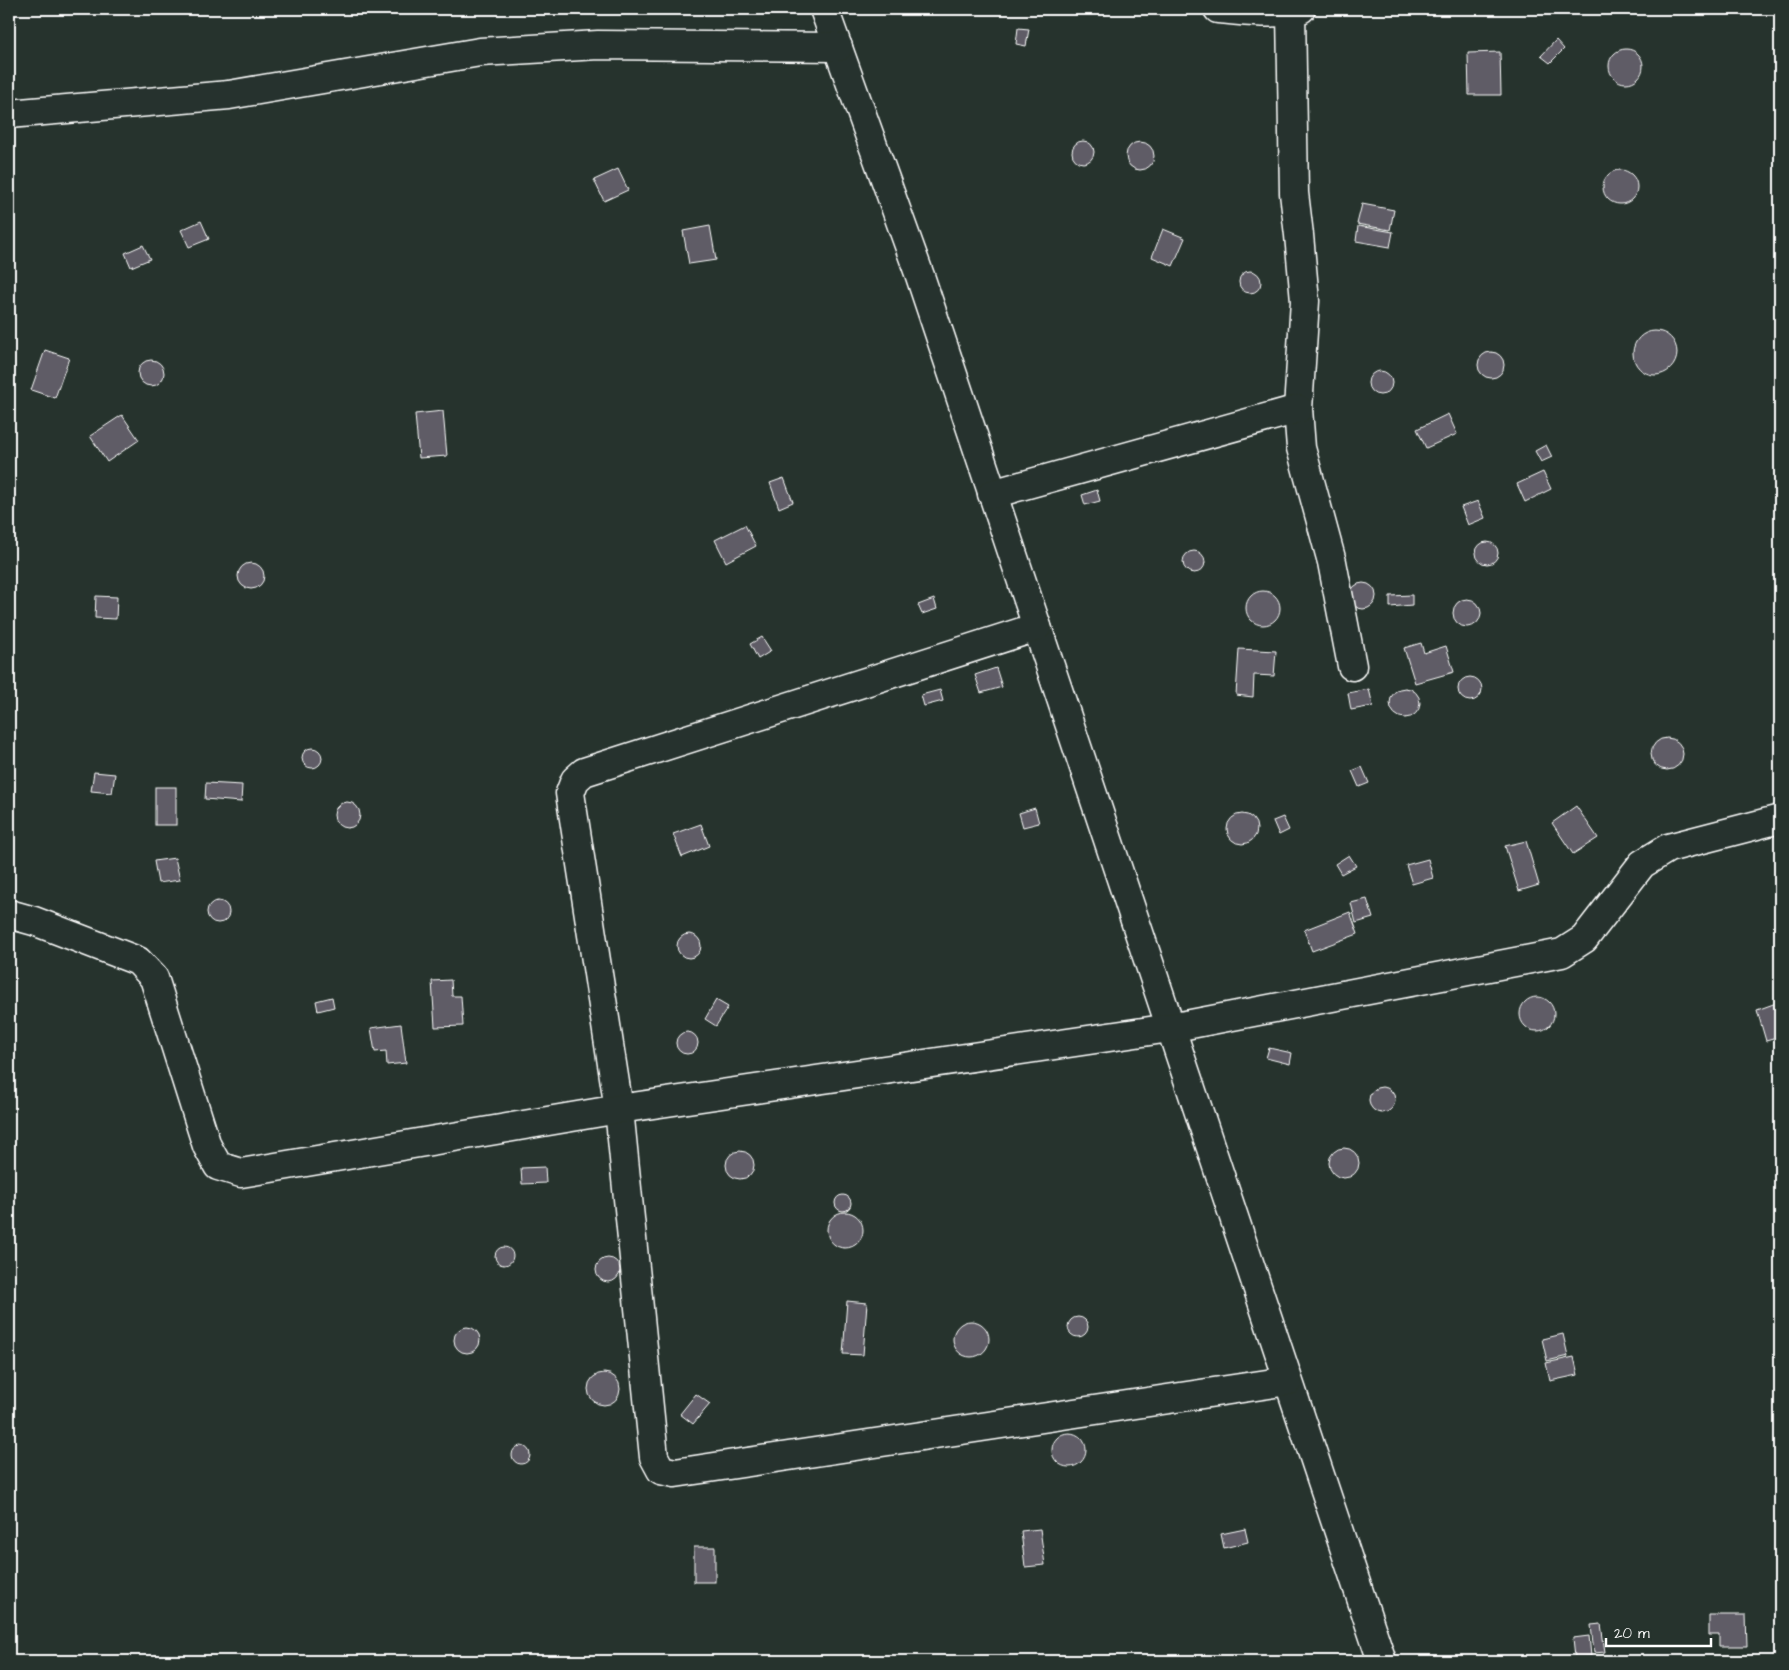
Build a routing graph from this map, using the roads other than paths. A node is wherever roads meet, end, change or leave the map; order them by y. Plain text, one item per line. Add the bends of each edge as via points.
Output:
1 (824, 9) edge
2 (1218, 9) edge
3 (1296, 10) edge
4 (838, 47) junction
5 (9, 114) edge
6 (1298, 409) junction
7 (992, 494) junction
8 (1037, 626) junction
9 (1352, 666) dead end
10 (1780, 819) edge
11 (9, 914) edge
12 (1170, 1028) junction
13 (619, 1108) junction
14 (1288, 1381) junction
15 (1382, 1661) edge

1 - 4 street
2 - 3 street via 1269,13
3 - 6 street via 1294,193 1305,301
4 - 5 street via 598,46 480,52 229,95
4 - 7 street via 923,285
6 - 7 street
6 - 9 street via 1301,448 1332,562
7 - 8 street
8 - 12 street
8 - 13 street via 584,772 575,780 570,793
10 - 12 street via 1668,848 1642,864 1584,939 1562,953
11 - 13 street via 138,962 154,978 206,1146 218,1166 241,1173
12 - 13 street
12 - 14 street
13 - 14 street via 654,1457 661,1470 675,1473
14 - 15 street

